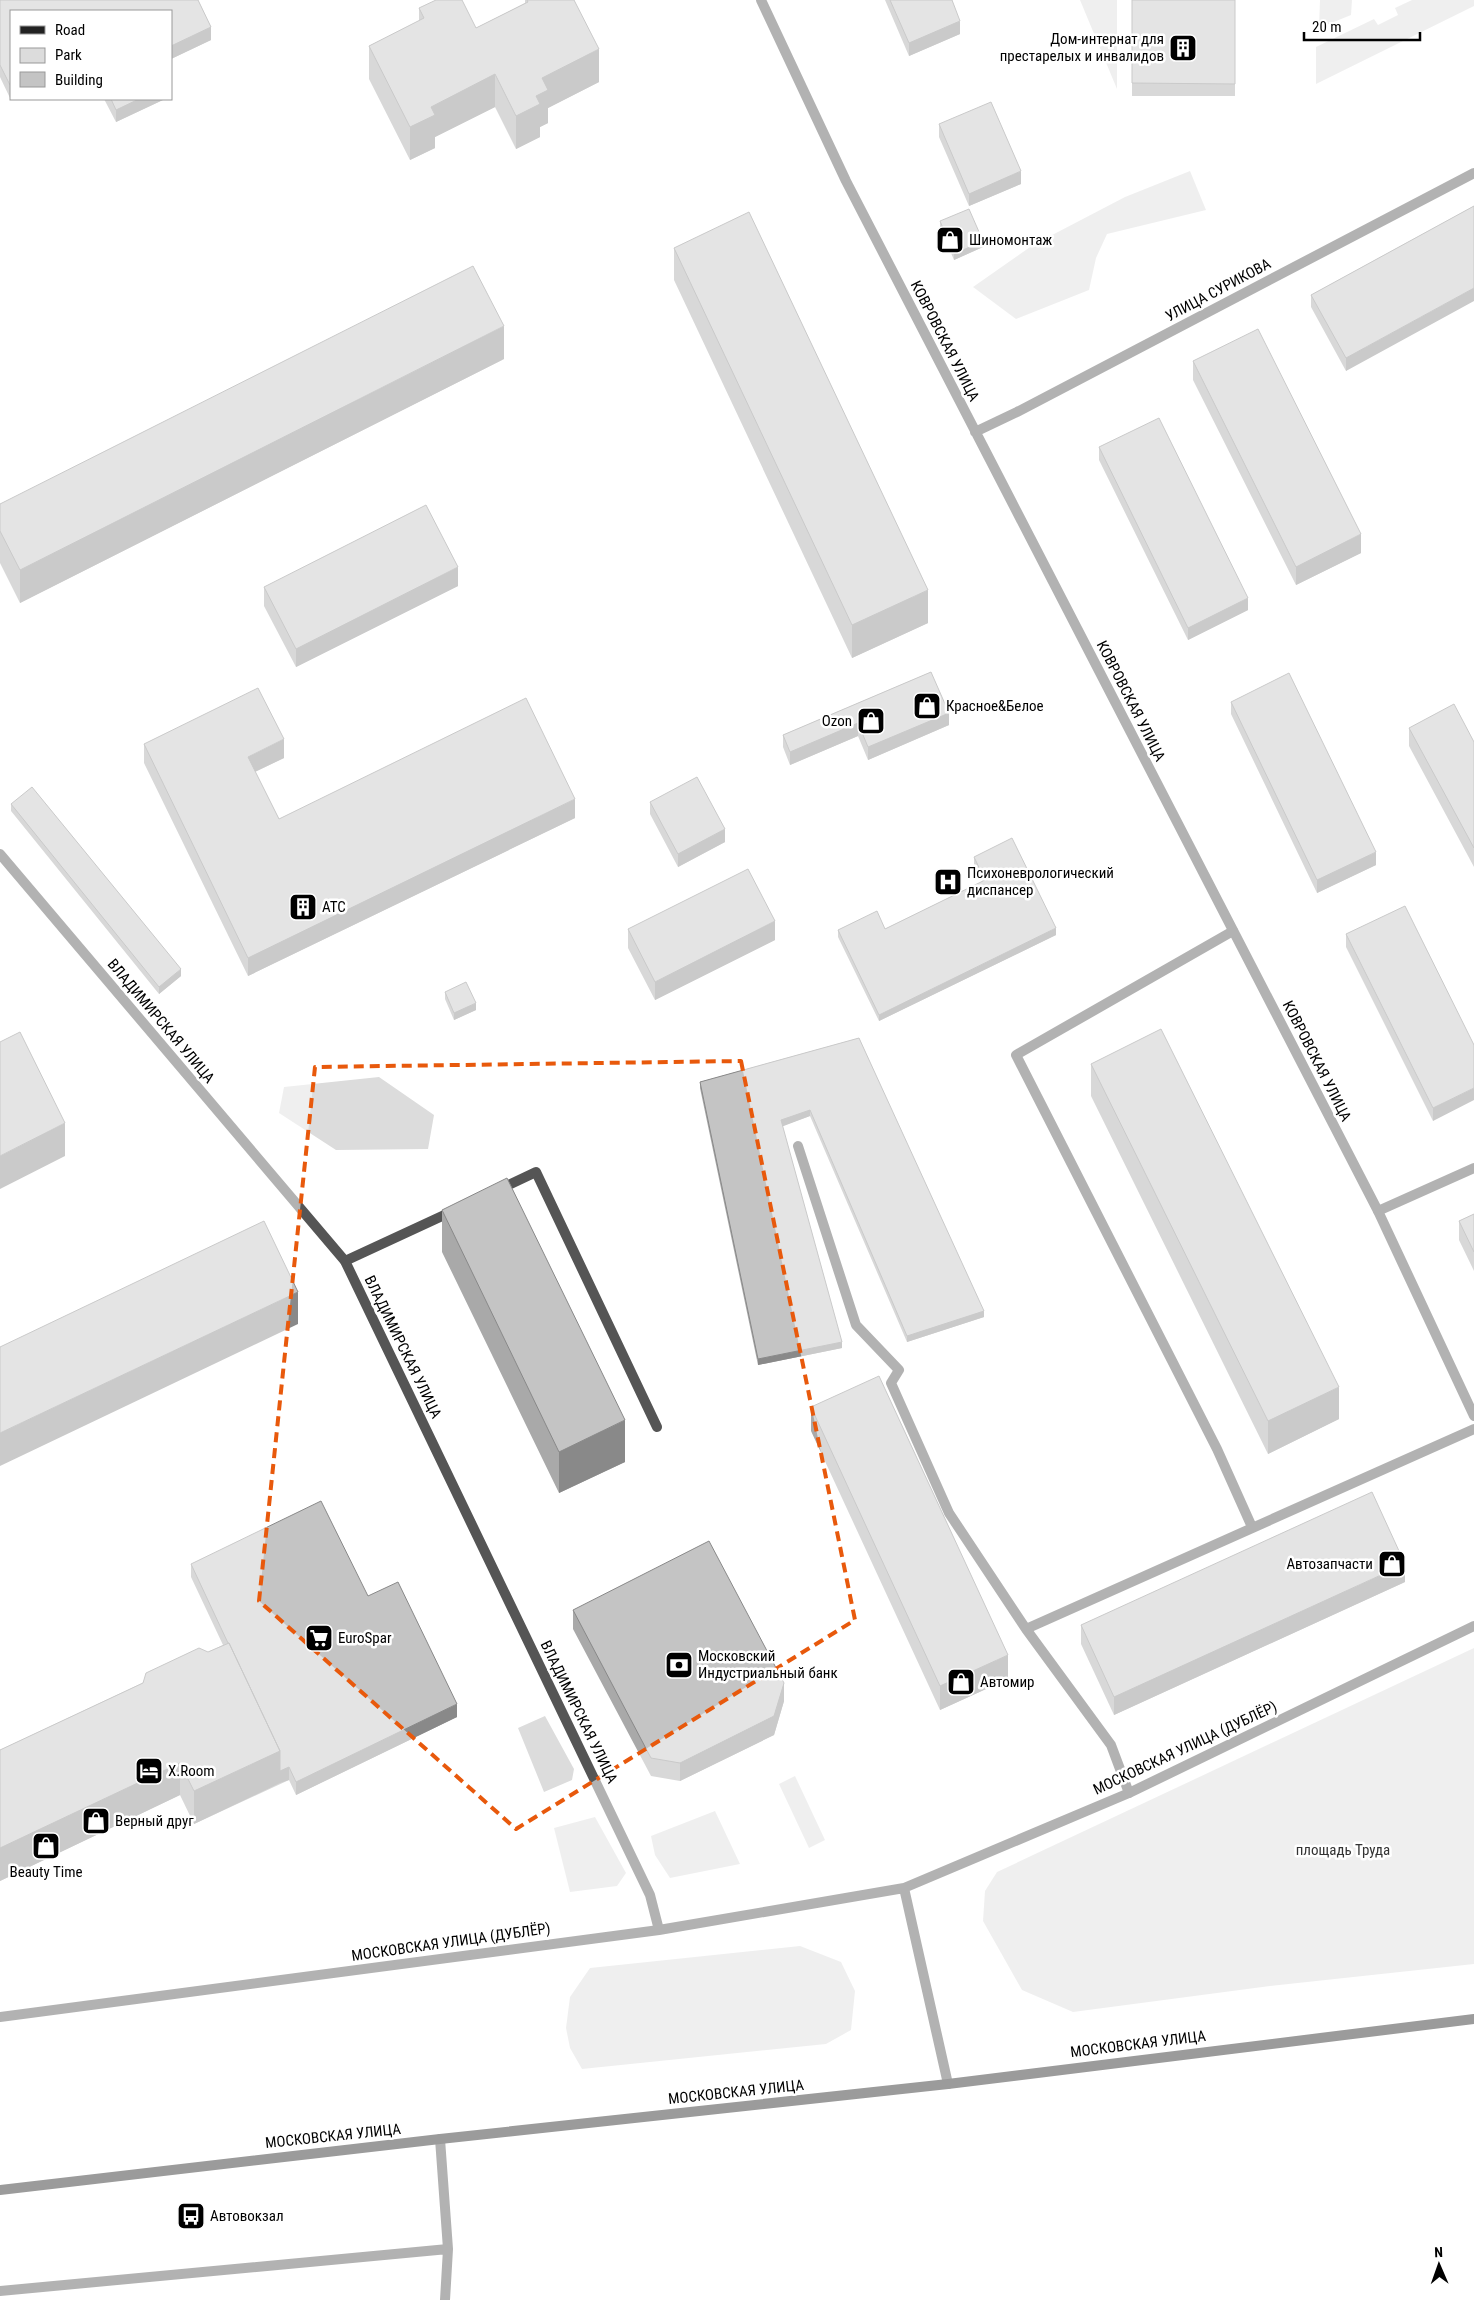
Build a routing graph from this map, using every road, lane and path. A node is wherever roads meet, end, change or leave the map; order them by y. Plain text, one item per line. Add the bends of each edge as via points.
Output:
1 (761, 0) edge
2 (1474, 173) edge
3 (975, 432) junction
4 (0, 854) edge
5 (1233, 931) junction
6 (798, 1146) dead end
7 (1474, 1168) edge
8 (492, 1193) edge
9 (466, 1205) edge
10 (1378, 1211) junction
11 (345, 1262) junction
12 (1474, 1416) edge
13 (657, 1427) dead end
14 (1474, 1429) edge
15 (1252, 1527) junction
16 (1474, 1626) edge
17 (1026, 1629) junction
18 (1129, 1793) junction
19 (904, 1888) junction
20 (659, 1930) junction
21 (0, 2017) edge
22 (1474, 2018) edge
23 (948, 2084) junction
24 (440, 2139) junction
25 (0, 2190) edge
26 (448, 2249) junction
27 (0, 2291) edge
28 (445, 2300) edge

1 - 3 street, КОВРОВСКАЯ УЛИЦА via 846,181
2 - 3 street, УЛИЦА СУРИКОВА
3 - 5 street, КОВРОВСКАЯ УЛИЦА
4 - 11 street, ВЛАДИМИРСКАЯ УЛИЦА
5 - 10 street, КОВРОВСКАЯ УЛИЦА
5 - 15 street via 1016,1055 1217,1449
6 - 17 street via 856,1325 899,1370 891,1383 949,1513
7 - 10 street
8 - 13 street via 536,1172
9 - 11 street
10 - 12 street, КОВРОВСКАЯ УЛИЦА
11 - 20 street, ВЛАДИМИРСКАЯ УЛИЦА via 650,1895
14 - 15 street
15 - 17 street
16 - 18 street, МОСКОВСКАЯ УЛИЦА (ДУБЛЁР)
17 - 18 street via 1111,1745
18 - 19 street, МОСКОВСКАЯ УЛИЦА (ДУБЛЁР)
19 - 20 street, МОСКОВСКАЯ УЛИЦА (ДУБЛЁР)
19 - 23 street
20 - 21 street, МОСКОВСКАЯ УЛИЦА (ДУБЛЁР)
22 - 23 main road, МОСКОВСКАЯ УЛИЦА
23 - 24 main road, МОСКОВСКАЯ УЛИЦА
24 - 25 main road, МОСКОВСКАЯ УЛИЦА
24 - 26 street
26 - 27 street
26 - 28 street

